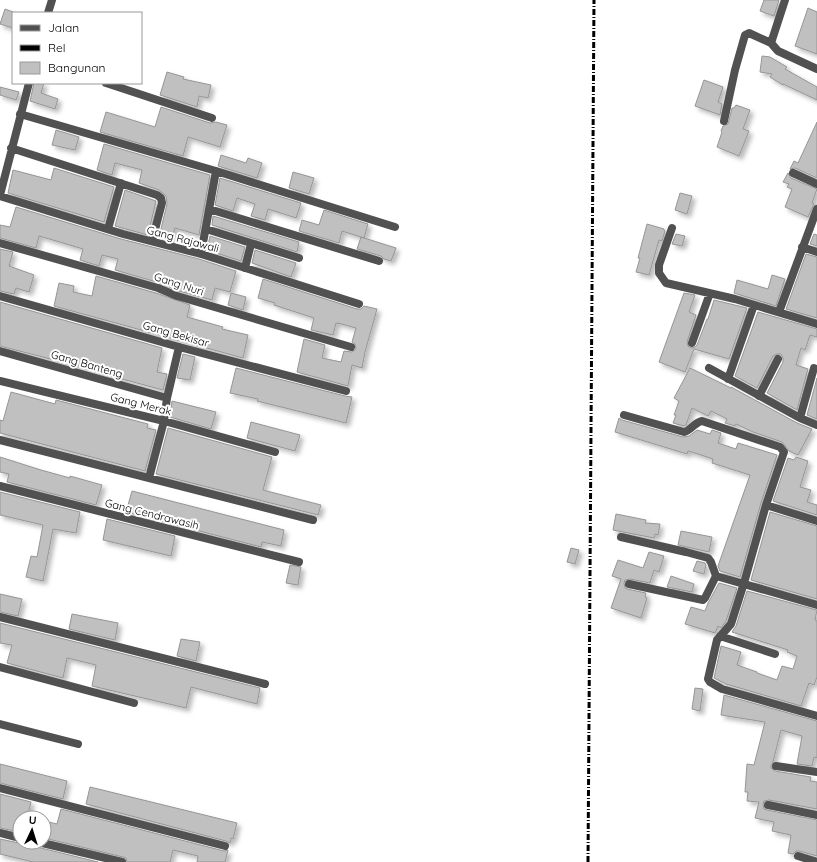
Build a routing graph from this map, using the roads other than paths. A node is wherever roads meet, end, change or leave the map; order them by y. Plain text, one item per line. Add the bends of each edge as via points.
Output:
1 (52, 0) edge
2 (784, 0) edge
3 (48, 12) edge
4 (771, 43) junction
5 (817, 69) edge
6 (29, 84) edge
7 (109, 84) edge
8 (20, 114) junction
9 (212, 118) dead end
10 (724, 121) dead end
11 (11, 148) junction
12 (216, 171) junction
13 (793, 173) dead end
14 (121, 183) junction
15 (817, 184) edge
16 (0, 196) edge
17 (209, 209) junction
18 (817, 209) edge
19 (395, 227) dead end
20 (672, 228) dead end
21 (108, 229) junction
22 (206, 229) junction
23 (152, 241) junction
24 (0, 243) edge
25 (251, 244) junction
26 (802, 247) junction
27 (817, 252) edge
28 (201, 254) junction
29 (299, 258) dead end
30 (379, 261) dead end
31 (245, 268) junction
32 (710, 293) junction
33 (0, 296) edge
34 (359, 304) dead end
35 (754, 305) junction
36 (779, 312) junction
37 (817, 324) edge
38 (692, 343) dead end
39 (179, 347) junction
40 (351, 347) dead end
41 (0, 351) edge
42 (778, 359) dead end
43 (709, 368) dead end
44 (814, 368) dead end
45 (728, 379) junction
46 (0, 381) edge
47 (346, 391) dead end
48 (759, 396) junction
49 (167, 398) junction
50 (624, 415) dead end
51 (800, 418) junction
52 (164, 421) junction
53 (817, 425) edge
54 (0, 440) edge
55 (275, 452) dead end
56 (149, 478) junction
57 (0, 486) edge
58 (766, 505) junction
59 (313, 520) dead end
60 (817, 521) edge
61 (621, 537) dead end
62 (298, 562) dead end
63 (716, 576) junction
64 (744, 583) junction
65 (629, 584) dead end
66 (817, 605) edge
67 (0, 617) edge
68 (720, 636) junction
69 (775, 654) dead end
70 (0, 666) edge
71 (265, 684) dead end
72 (134, 703) dead end
73 (817, 716) edge
74 (0, 724) edge
75 (78, 744) dead end
76 (776, 766) dead end
77 (817, 772) edge
78 (0, 788) edge
79 (768, 805) dead end
80 (817, 815) edge
81 (0, 833) edge
82 (12, 836) edge
83 (52, 845) edge
84 (225, 846) dead end
85 (798, 856) dead end
86 (122, 862) edge
87 (817, 862) edge

1 - 3 street
2 - 4 street
4 - 5 street via 778,51
4 - 10 street via 749,33 745,35
6 - 8 street
7 - 9 street
8 - 11 street
8 - 12 street
11 - 14 street
11 - 16 street
12 - 17 street
12 - 19 street
13 - 15 street
14 - 21 street
14 - 23 street via 161,198 162,203
16 - 21 street, Gang Rajawali
17 - 22 street
17 - 30 street
18 - 26 street
20 - 32 street via 659,265 661,278 666,283
21 - 23 street, Gang Rajawali
22 - 25 street
22 - 28 street
23 - 28 street, Gang Rajawali
24 - 40 street, Gang Nuri
25 - 29 street
25 - 31 street
26 - 27 street
26 - 36 street
28 - 31 street, Gang Rajawali
31 - 34 street, Gang Rajawali
32 - 35 street
32 - 38 street
33 - 39 street, Gang Bekisar
35 - 36 street
35 - 45 street
36 - 37 street
39 - 47 street, Gang Bekisar
39 - 49 street
41 - 49 street, Gang Banteng
42 - 48 street
43 - 45 street
44 - 51 street
45 - 48 street
46 - 52 street, Gang Merak
48 - 51 street
49 - 52 street
50 - 58 street via 684,432 702,421 780,448 784,452
51 - 53 street
52 - 55 street, Gang Merak
52 - 56 street
54 - 56 street
56 - 59 street
57 - 62 street, Gang Cendrawasih
58 - 60 street
58 - 64 street
61 - 63 street via 708,558
63 - 64 street
63 - 65 street via 703,600
64 - 66 street
64 - 68 street via 730,624
67 - 71 street
68 - 69 street
68 - 73 street via 708,674 710,682 722,689
70 - 72 street
74 - 75 street
76 - 77 street
78 - 84 street
79 - 80 street
81 - 82 street
83 - 86 street
85 - 87 street

